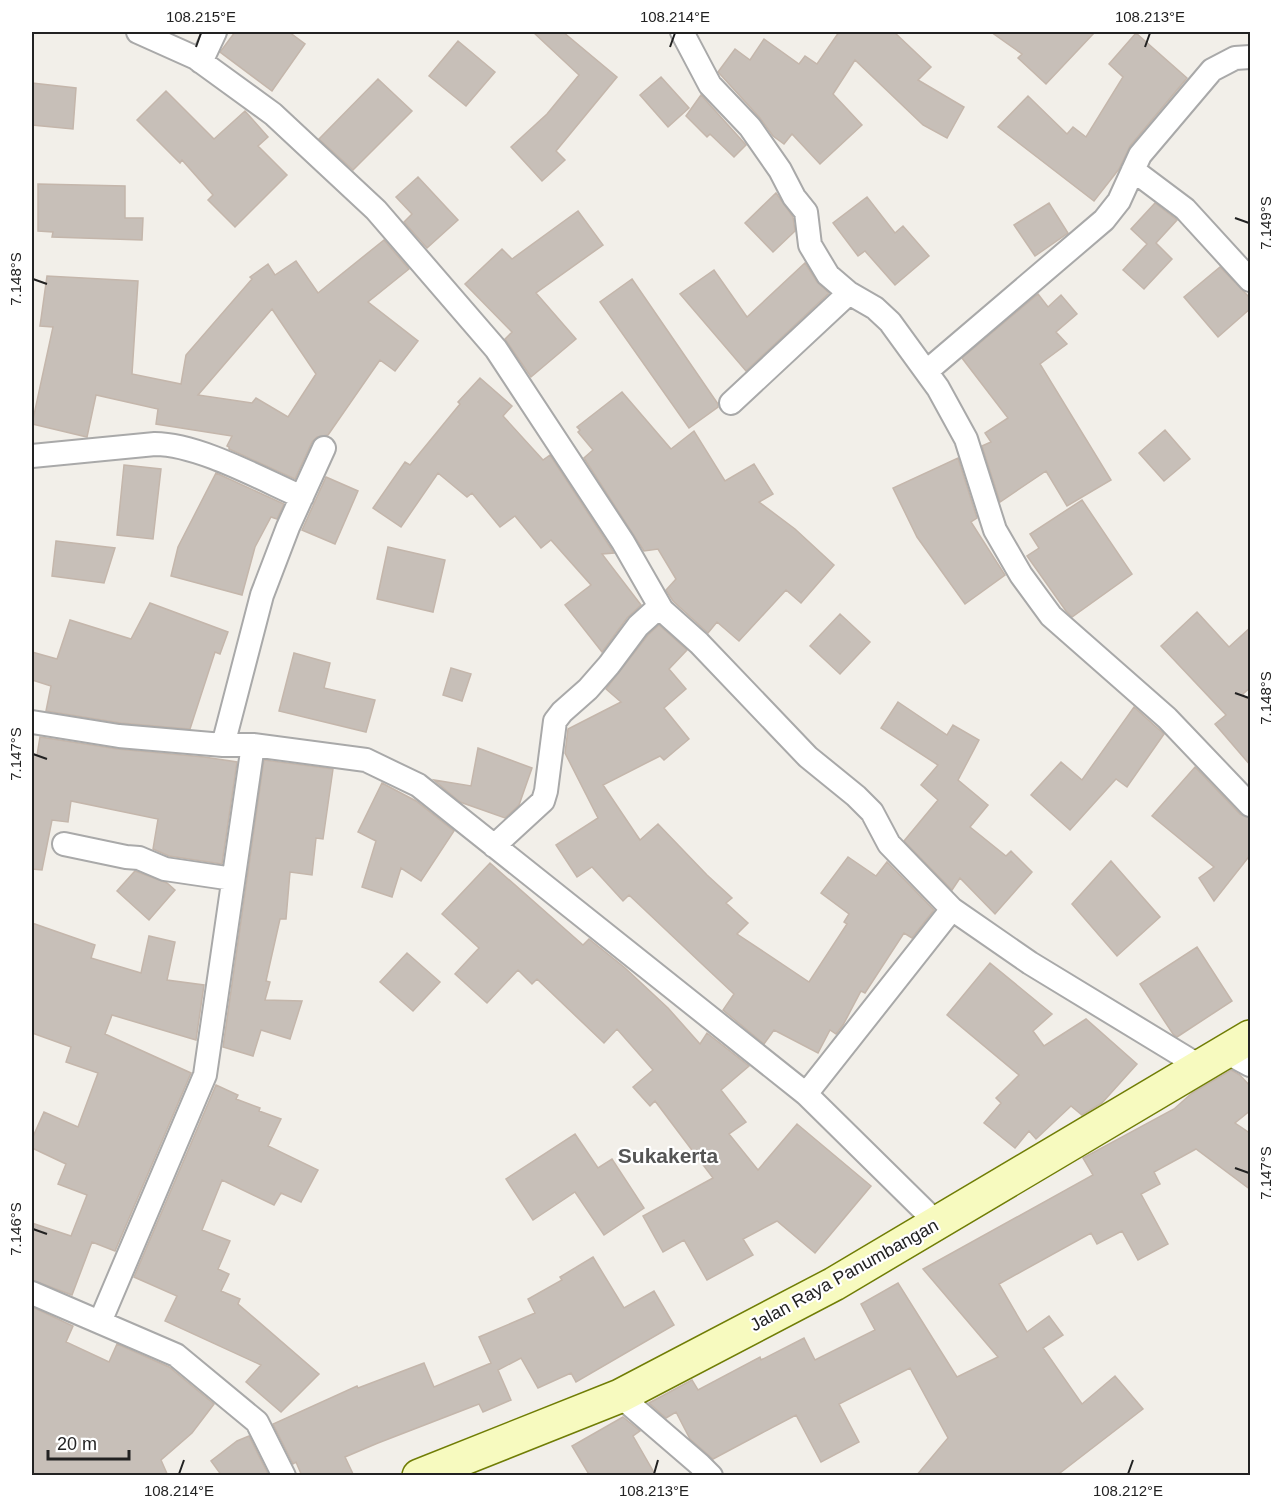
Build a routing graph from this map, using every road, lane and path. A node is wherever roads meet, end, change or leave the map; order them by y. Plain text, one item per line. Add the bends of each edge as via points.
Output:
1 (138, 32) edge
2 (215, 32) edge
3 (682, 32) edge
4 (1251, 57) edge
5 (201, 62) junction
6 (1133, 170) junction
7 (1251, 280) edge
8 (849, 293) junction
9 (927, 371) junction
10 (731, 403) dead end
11 (324, 448) dead end
12 (32, 456) edge
13 (302, 496) junction
14 (659, 607) junction
15 (32, 722) edge
16 (223, 745) junction
17 (253, 745) junction
18 (1251, 805) edge
19 (64, 844) dead end
20 (494, 846) junction
21 (233, 879) junction
22 (952, 909) junction
23 (1232, 1055) edge
24 (806, 1094) junction
25 (937, 1223) junction
26 (32, 1293) edge
27 (100, 1322) junction
28 (620, 1396) junction
29 (284, 1476) edge
30 (419, 1476) edge
31 (711, 1476) edge

1 - 5 street
2 - 5 street
3 - 8 street via 710,85 750,127 780,170 806,212 810,245 828,275
4 - 6 street via 1235,58 1212,70 1146,147
5 - 14 street via 273,114 376,210 496,349 622,542
6 - 7 street via 1185,209
6 - 9 street via 1119,201 1104,220
8 - 9 street via 890,322
8 - 10 street
9 - 18 street via 966,439 995,530 1051,616 1167,718
11 - 13 street
12 - 13 street via 172,444
13 - 16 street via 262,595
14 - 20 street via 555,721 543,801
14 - 22 street via 699,643 808,757 872,812 889,844
15 - 16 street via 119,736
16 - 17 street
17 - 20 street via 366,760 418,785
17 - 21 street
19 - 21 street via 139,858 165,869
20 - 24 street
21 - 27 street via 205,1075
22 - 23 street via 1030,963
22 - 24 street
23 - 25 main road, Jalan Raya Panumbangan
24 - 25 street
25 - 28 main road, Jalan Raya Panumbangan via 834,1284
26 - 27 street
27 - 29 street via 176,1355 257,1422
28 - 30 main road, Jalan Raya Panumbangan
28 - 31 street

